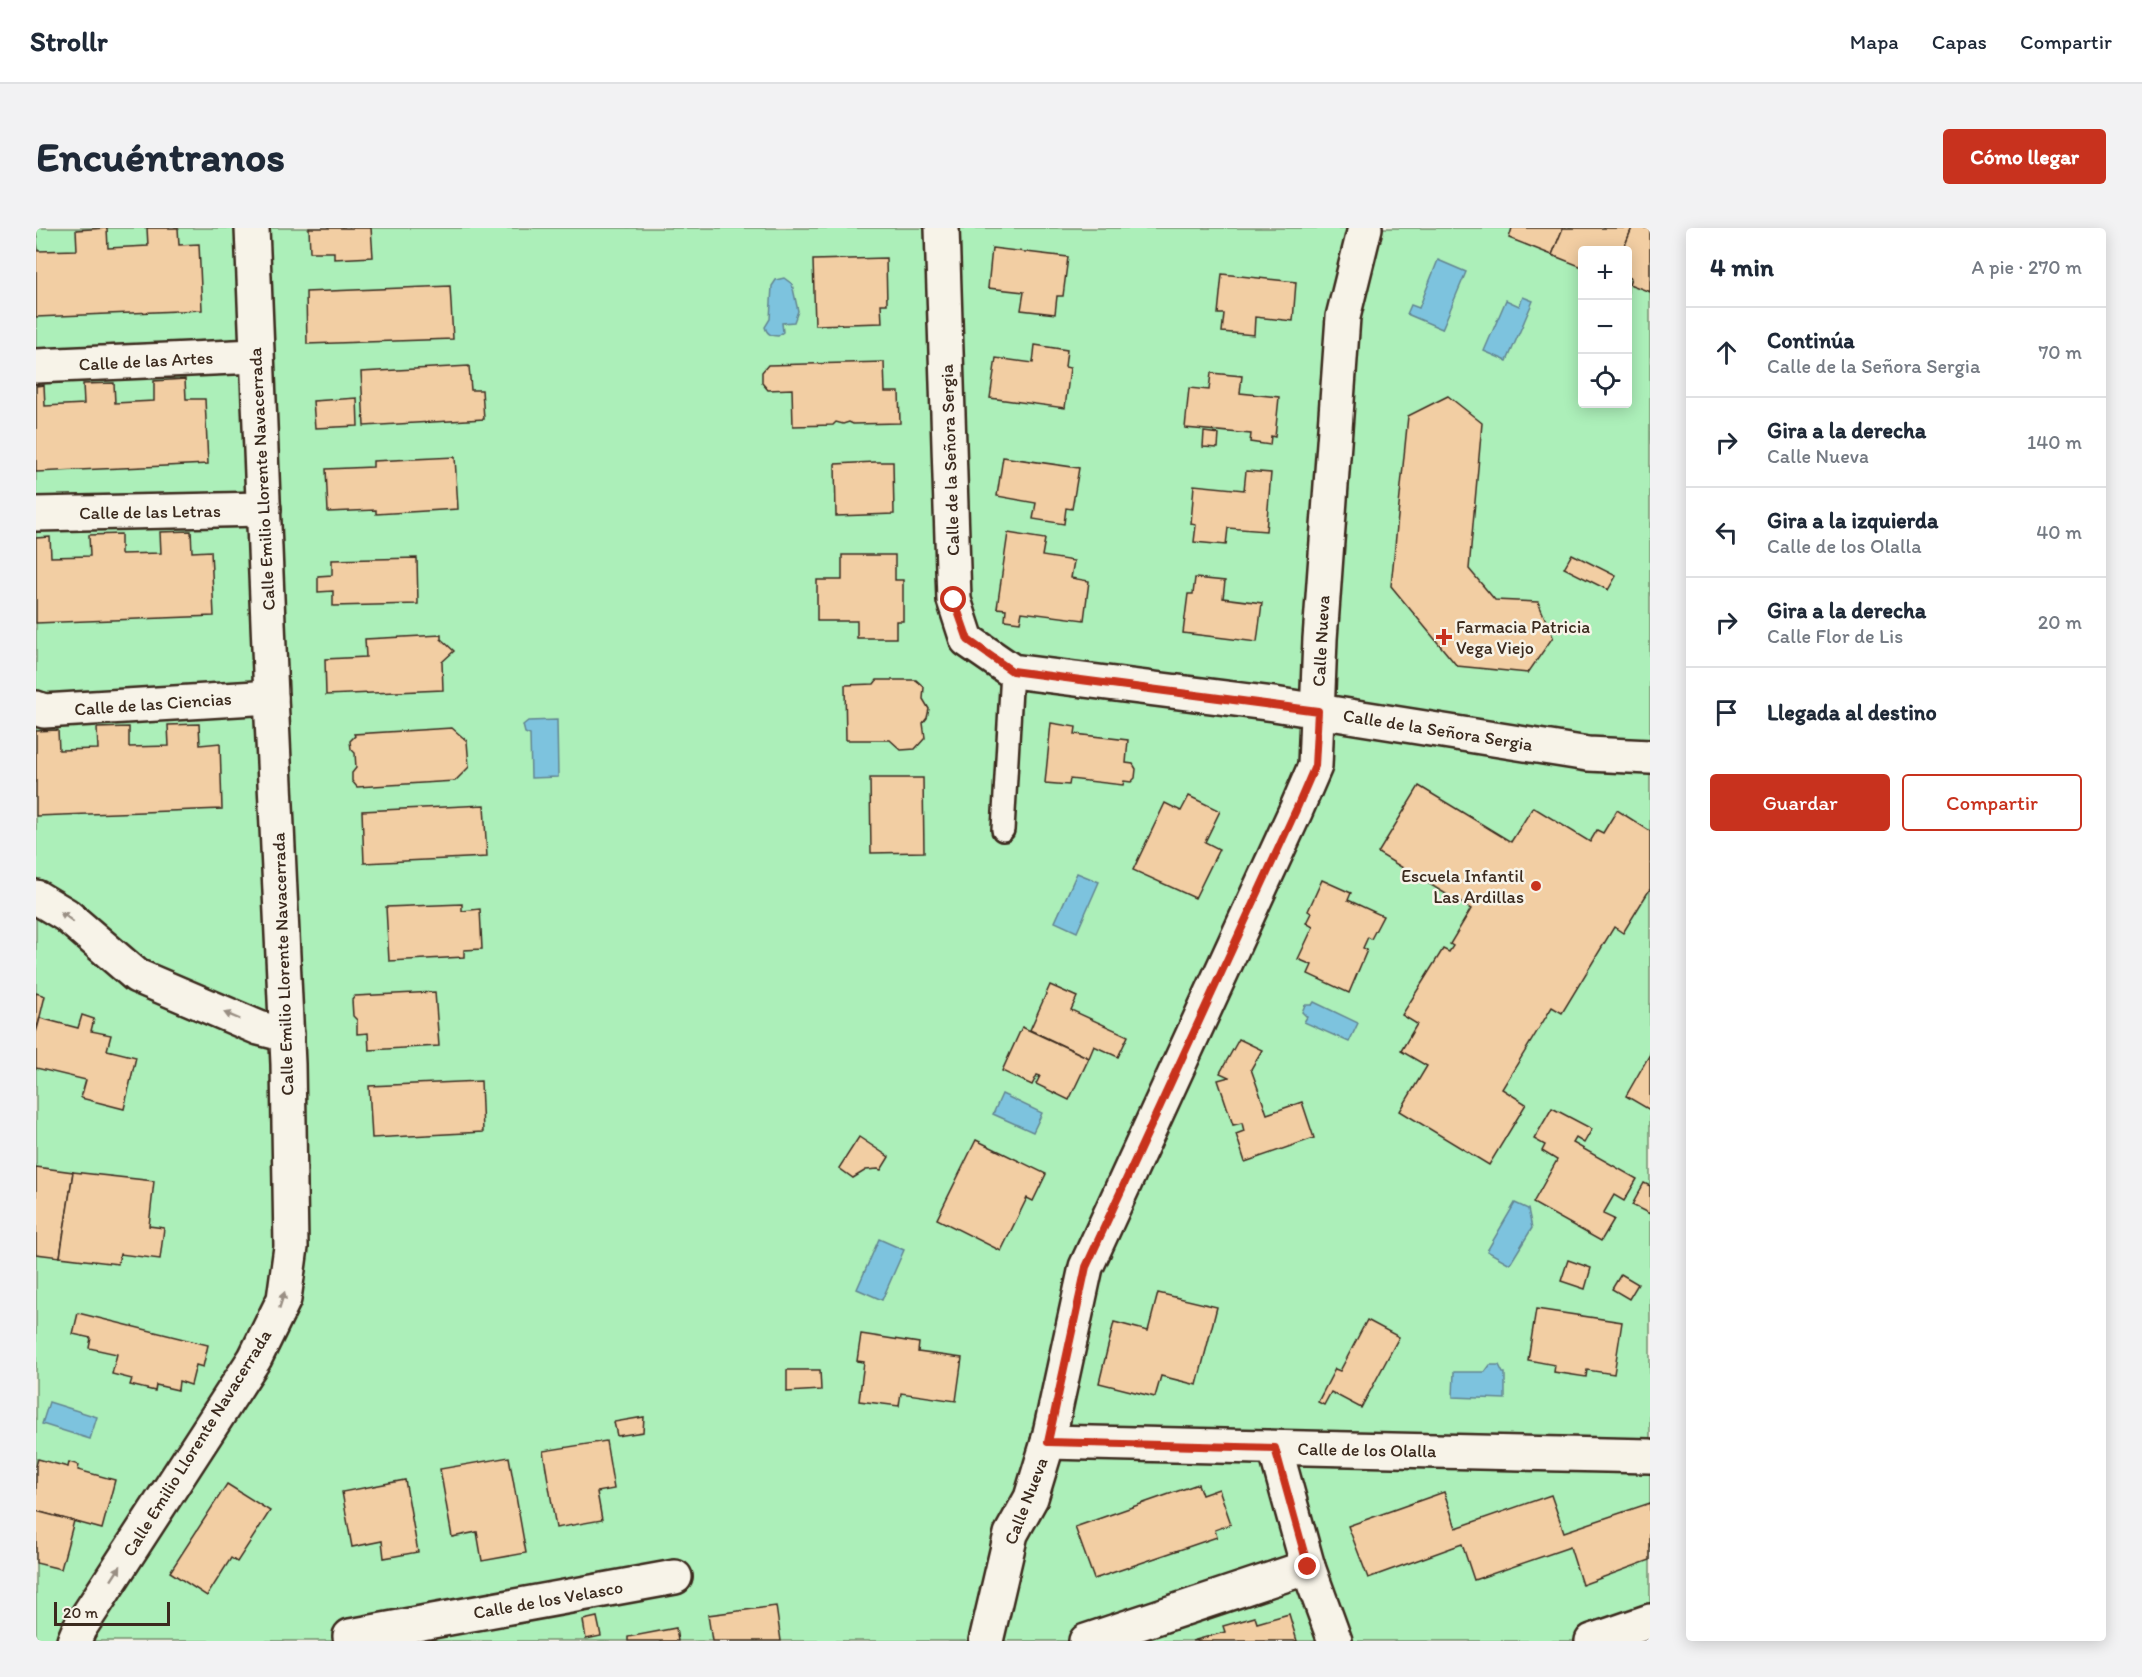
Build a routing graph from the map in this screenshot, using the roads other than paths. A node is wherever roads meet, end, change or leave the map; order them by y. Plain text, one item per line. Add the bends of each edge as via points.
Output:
1 (252, 228) edge
2 (942, 228) edge
3 (1365, 228) edge
4 (256, 356) junction
5 (36, 366) edge
6 (264, 509) junction
7 (36, 514) edge
8 (1012, 671) junction
9 (271, 697) junction
10 (36, 708) edge
11 (1318, 711) junction
12 (1650, 757) edge
13 (1003, 830) dead end
14 (36, 897) edge
15 (287, 1035) junction
16 (1048, 1442) junction
17 (1275, 1448) junction
18 (1650, 1455) edge
19 (1308, 1567) junction
20 (675, 1577) dead end
21 (1650, 1621) edge
22 (479, 1627) edge
23 (350, 1636) dead end
24 (74, 1641) edge
25 (986, 1641) edge
26 (1086, 1641) edge
27 (1335, 1641) edge
28 (1592, 1641) edge

1 - 4 street, Calle Emilio Llorente Navacerrada
2 - 8 street, Calle de la Señora Sergia via 954,600 968,640
3 - 11 street, Calle Nueva via 1342,317
4 - 5 street, Calle de las Artes
4 - 6 street, Calle Emilio Llorente Navacerrada
6 - 7 street, Calle de las Letras
6 - 9 street, Calle Emilio Llorente Navacerrada
8 - 11 street, Calle de la Señora Sergia
8 - 13 lane
9 - 10 street, Calle de las Ciencias via 44,711
9 - 15 street, Calle Emilio Llorente Navacerrada
11 - 12 street, Calle de la Señora Sergia via 1588,754
11 - 16 street, Calle Nueva via 1315,766 1308,784 1086,1267
15 -> 14 street via 259,1028 137,976 66,915
24 -> 15 street, Calle Emilio Llorente Navacerrada via 255,1358 284,1299 291,1247
16 - 17 street, Calle de los Olalla
16 - 25 street, Calle Nueva via 1031,1498 1011,1534
17 - 18 street, Calle de los Olalla
17 - 19 street
19 - 26 street
19 - 27 street
20 - 22 street, Calle de los Velasco
21 - 28 street
22 - 23 street, Calle de los Velasco

